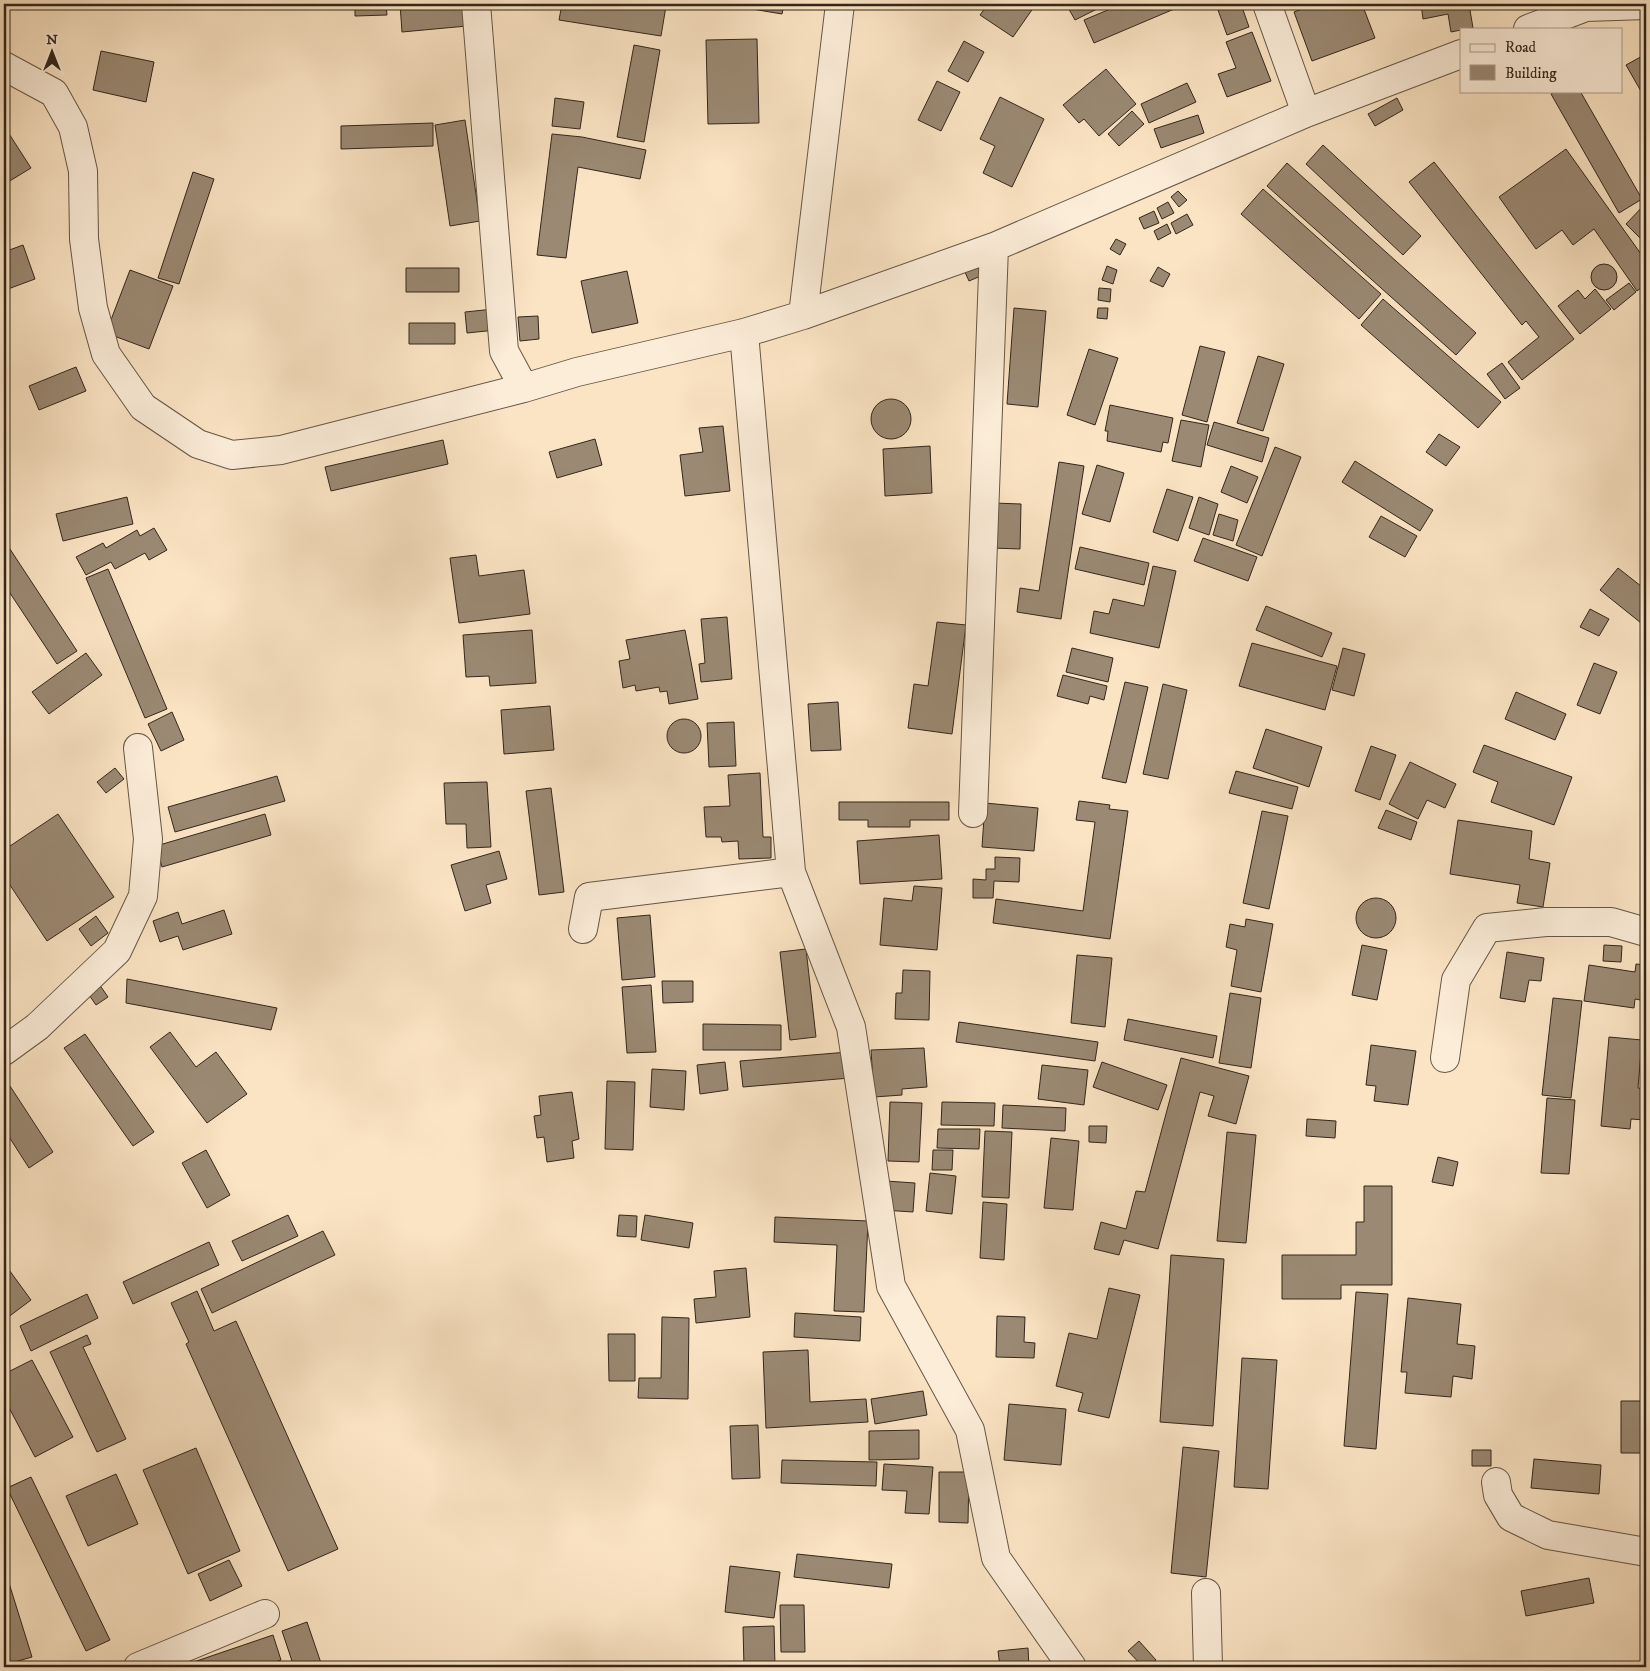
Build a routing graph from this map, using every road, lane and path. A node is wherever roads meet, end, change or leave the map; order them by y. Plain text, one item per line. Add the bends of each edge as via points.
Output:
1 (476, 4) edge
2 (840, 4) edge
3 (1267, 4) edge
4 (1646, 5) edge
5 (1531, 28) edge
6 (1460, 54) edge
7 (4, 66) edge
8 (1306, 113) junction
9 (994, 247) junction
10 (802, 315) junction
11 (744, 332) junction
12 (524, 388) junction
13 (138, 748) dead end
14 (973, 813) dead end
15 (791, 872) junction
16 (583, 929) dead end
17 (1646, 932) edge
18 (4, 1051) edge
19 (1445, 1058) dead end
20 (1496, 1482) dead end
21 (1646, 1552) edge
22 (1206, 1593) dead end
23 (265, 1614) dead end
24 (138, 1667) edge
25 (1072, 1667) edge
26 (1208, 1667) edge

1 - 12 street via 504,351
2 - 10 street
3 - 8 street
4 - 5 street via 1586,7
6 - 8 street
7 - 12 street via 54,93 73,128 83,171 84,239 93,308 106,354 143,407 198,444 232,456 281,450
8 - 9 street
9 - 10 street
9 - 14 street
10 - 11 street
11 - 12 street
11 - 15 street
13 - 18 street via 148,839 143,896 117,952 37,1028
15 - 16 street via 588,897
15 - 25 street via 851,1027 891,1286 970,1430 996,1558
17 - 19 street via 1611,922 1546,922 1487,928 1456,980
20 - 21 street via 1498,1495 1511,1517 1548,1535
22 - 26 street
23 - 24 street

